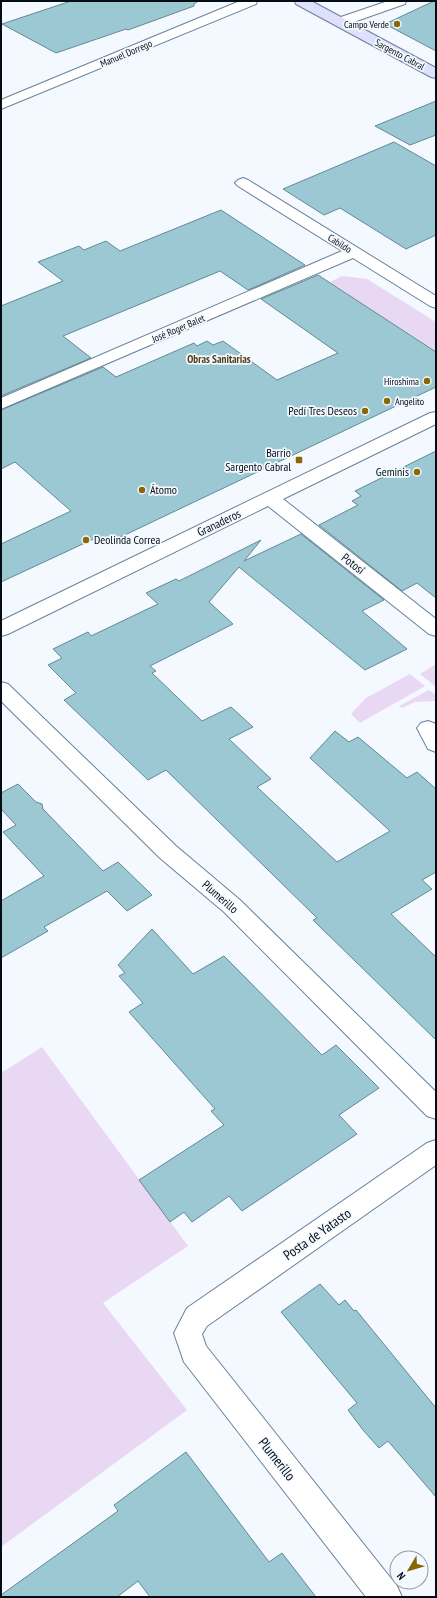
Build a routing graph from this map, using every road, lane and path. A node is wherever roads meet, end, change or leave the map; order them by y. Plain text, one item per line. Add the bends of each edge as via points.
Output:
1 (251, 1) edge
2 (301, 1) edge
3 (400, 1) edge
4 (340, 22) junction
5 (436, 74) edge
6 (1, 105) edge
7 (243, 183) dead end
8 (354, 252) junction
9 (436, 303) edge
10 (1, 404) edge
11 (436, 417) edge
12 (270, 498) junction
13 (1, 629) edge
14 (436, 629) edge
15 (1, 689) edge
16 (436, 1108) edge
17 (436, 1151) edge
18 (197, 1316) joint
19 (386, 1597) edge

1 - 6 street, Manuel Dorrego
2 - 4 main road, Sargento Cabral
3 - 4 street
4 - 5 main road, Sargento Cabral
7 - 8 street, Cabildo
8 - 9 street, Cabildo
8 - 10 street, José Roger Balet
11 - 12 street, Granaderos
12 - 13 street, Granaderos
12 - 14 street, Potosí
15 - 16 street, Plumerillo via 168,852 232,906
17 - 18 street, Posta de Yatasto
18 - 19 street, Plumerillo via 188,1332 194,1353

